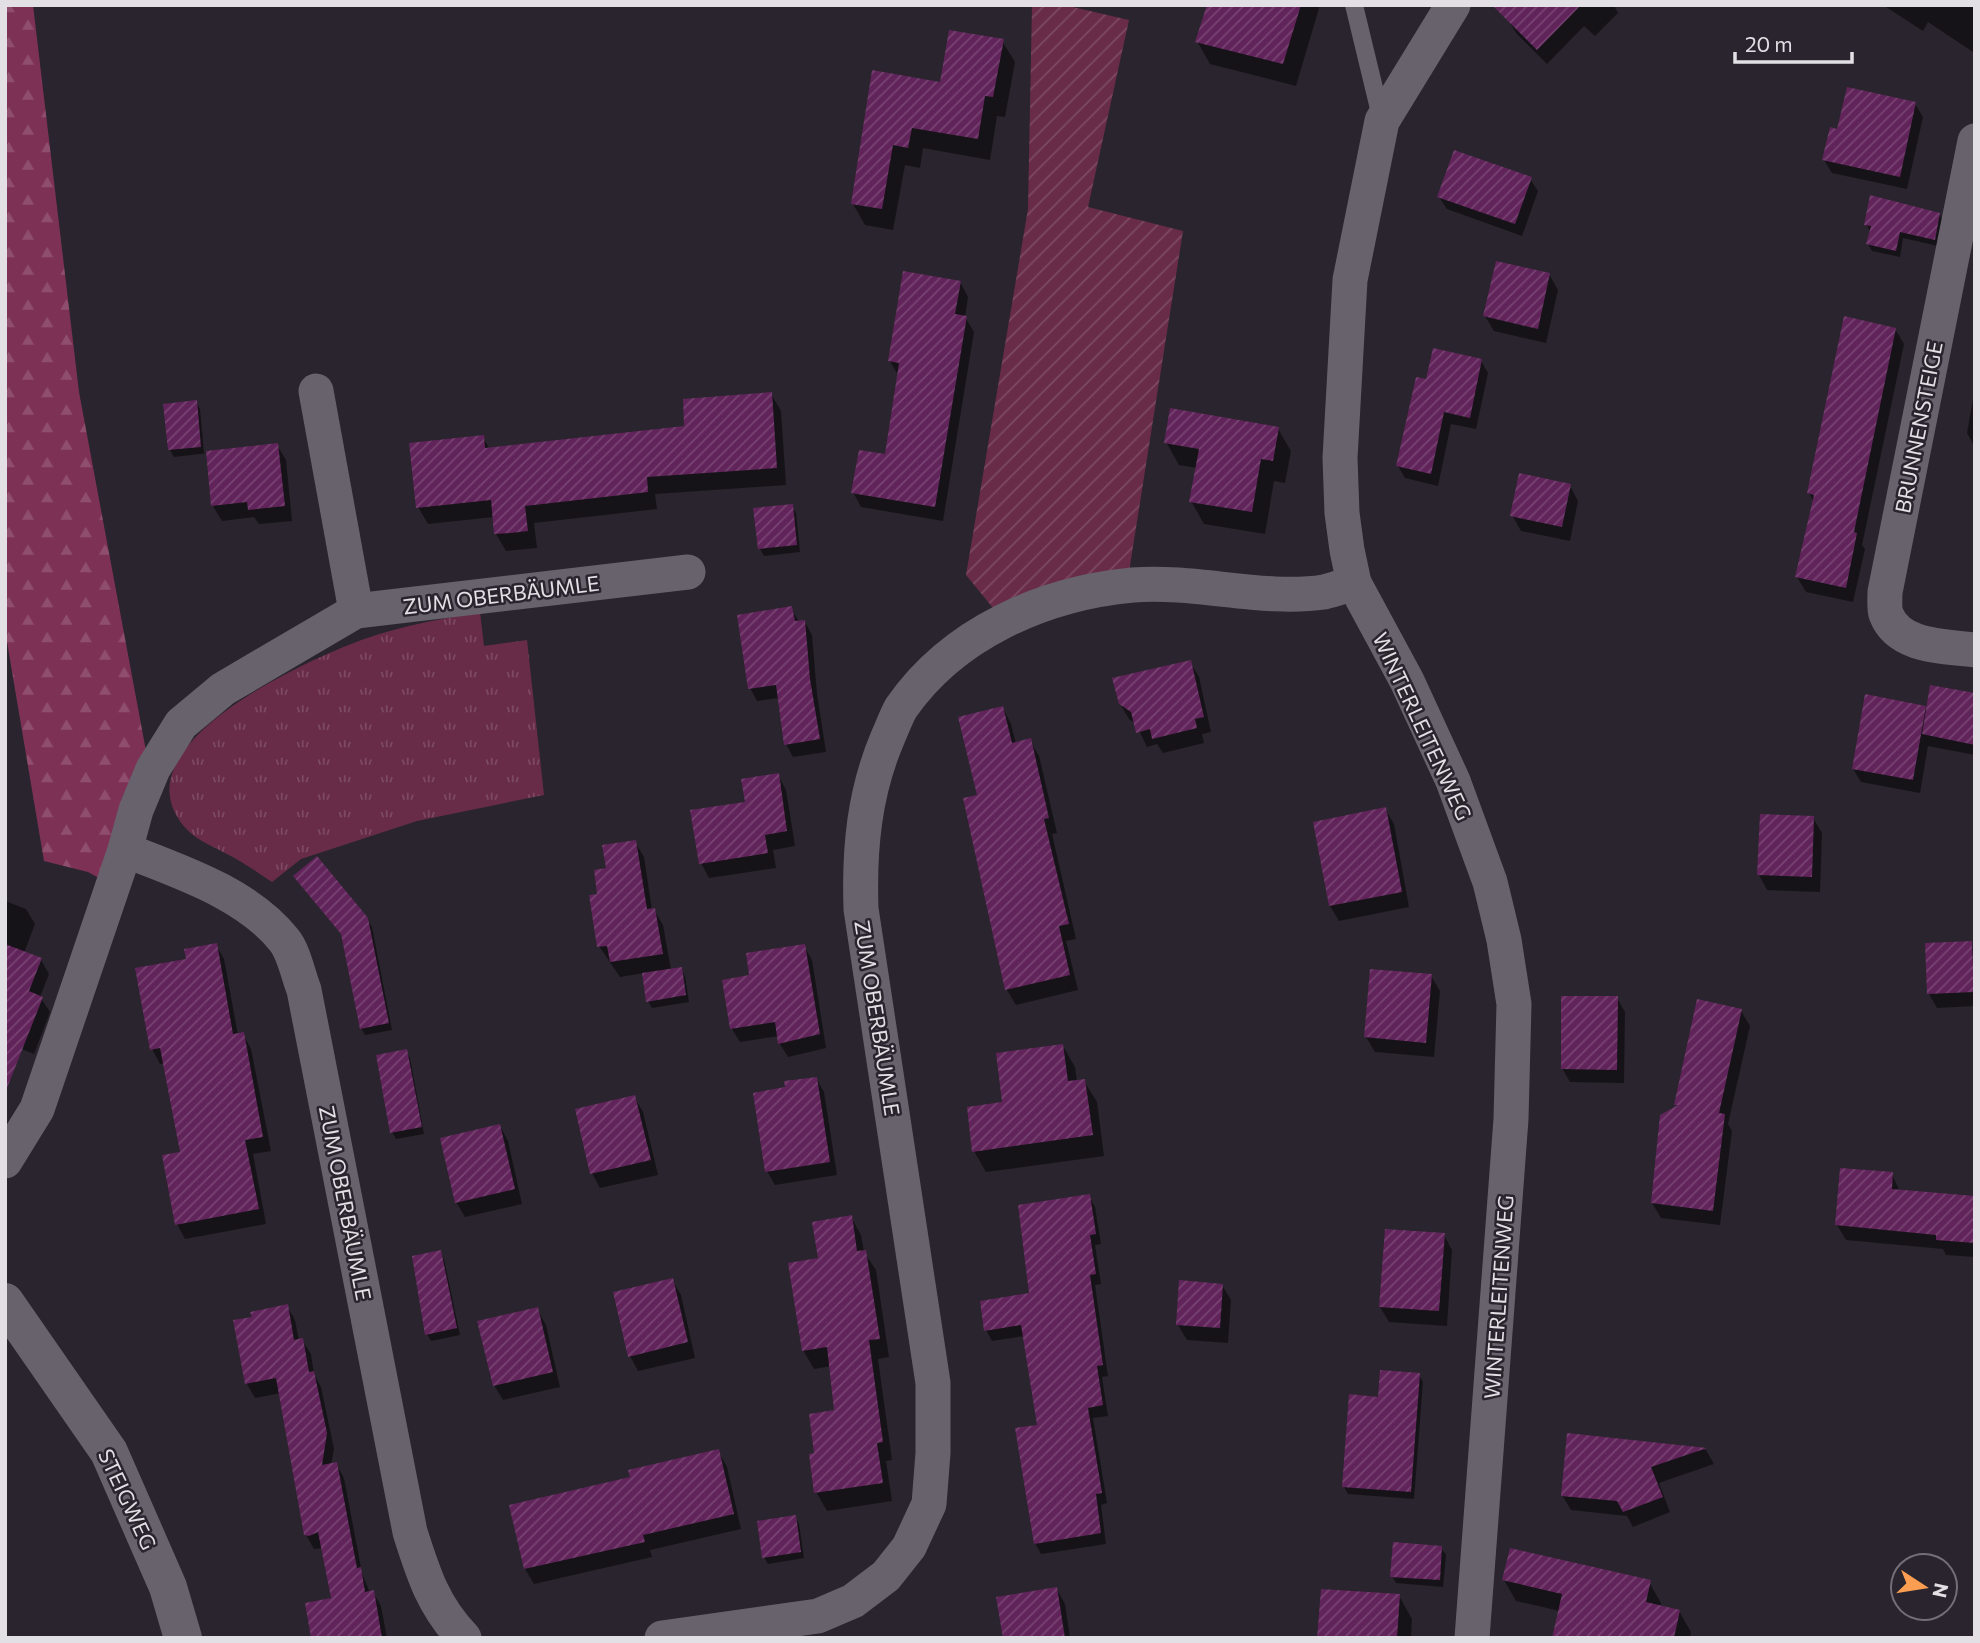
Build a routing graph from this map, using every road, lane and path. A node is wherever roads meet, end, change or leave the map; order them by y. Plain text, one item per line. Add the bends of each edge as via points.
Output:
1 (1354, 5) edge
2 (1452, 5) edge
3 (1382, 121) junction
4 (1975, 141) edge
5 (316, 391) dead end
6 (688, 572) dead end
7 (1354, 583) junction
8 (356, 611) junction
9 (1975, 650) edge
10 (125, 850) junction
11 (5, 1161) edge
12 (5, 1302) edge
13 (183, 1638) edge
14 (464, 1638) edge
15 (662, 1638) edge
16 (1472, 1638) edge

1 - 3 lane
2 - 3 street, WINTERLEITENWEG
3 - 7 street, WINTERLEITENWEG via 1350,294 1340,458 1342,513
4 - 9 street, BRUNNENSTEIGE via 1885,592 1885,612 1895,629 1915,641
5 - 8 street
6 - 8 street, ZUM OBERBÄUMLE
7 - 15 street, ZUM OBERBÄUMLE via 1325,592 1291,594 1133,585 1079,594 1023,612 977,635 937,664 900,710 875,768 864,816 861,898 933,1383 929,1504 909,1546 886,1576 853,1601 818,1616
7 - 16 street, WINTERLEITENWEG via 1407,681 1453,781 1490,882 1514,1004 1511,1119
8 - 10 street, ZUM OBERBÄUMLE via 223,689 181,724 153,769
10 - 11 street, ZUM OBERBÄUMLE via 37,1109
10 - 14 street, ZUM OBERBÄUMLE via 190,876 250,908 285,941 304,990 410,1532 429,1590
12 - 13 street, STEIGWEG via 109,1452 167,1587

